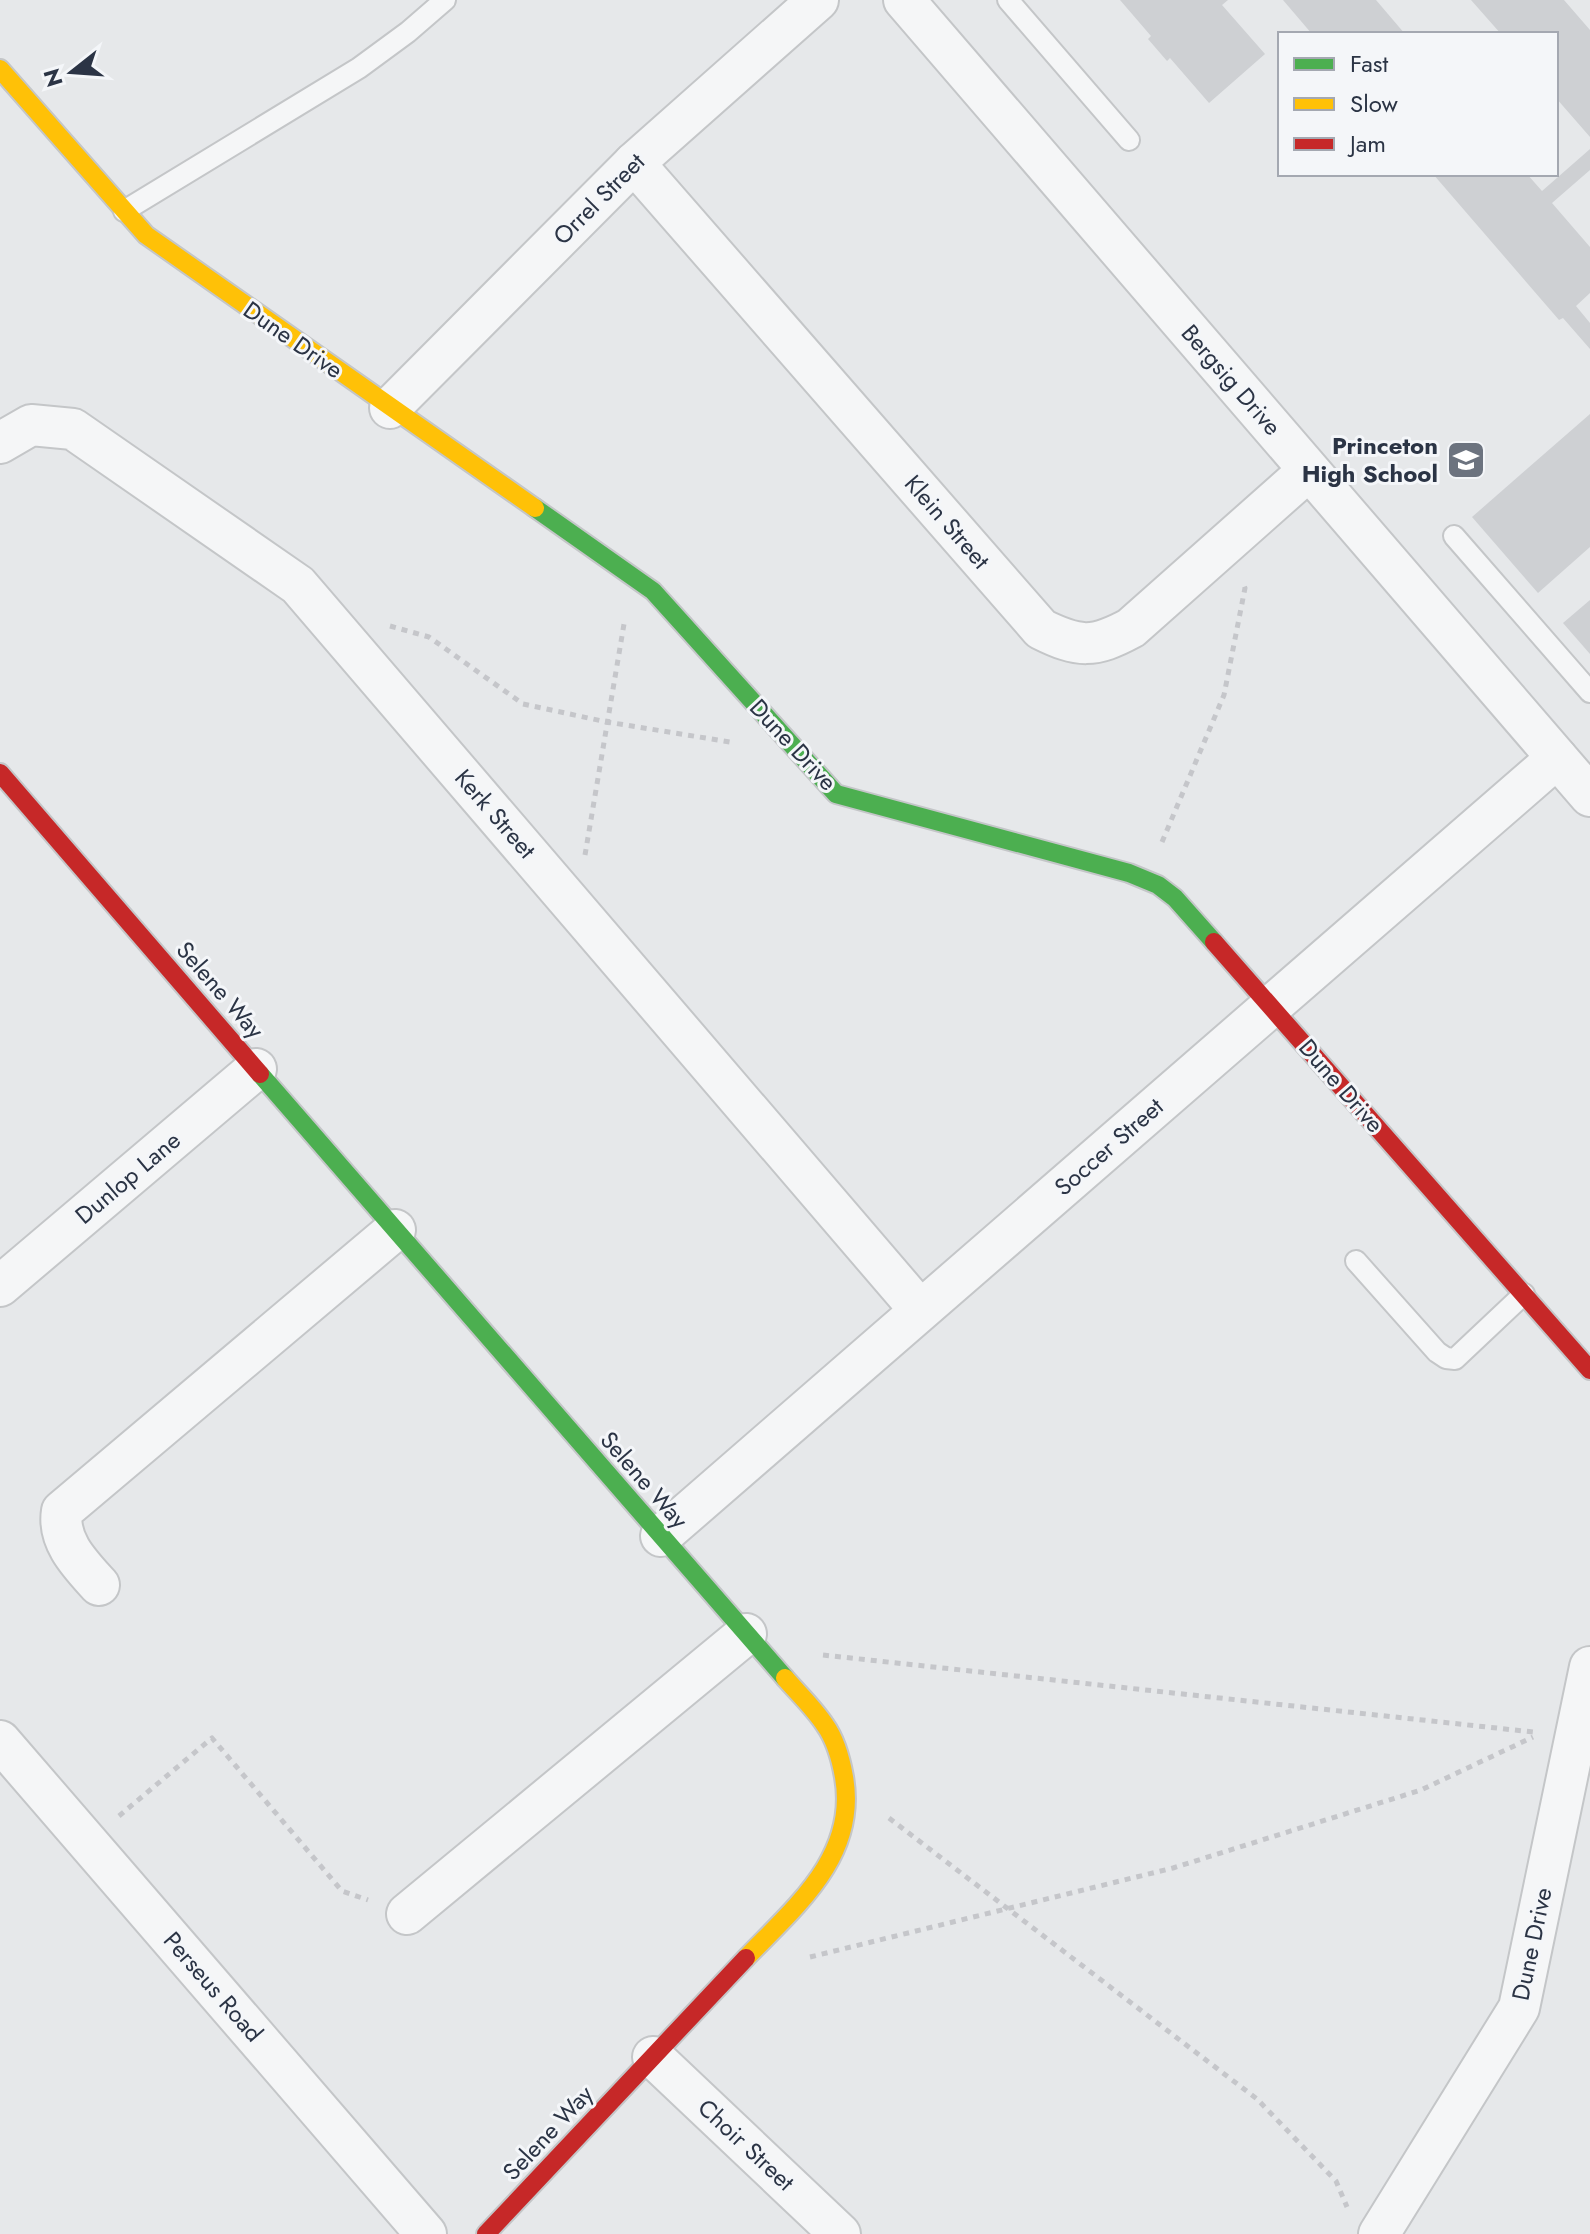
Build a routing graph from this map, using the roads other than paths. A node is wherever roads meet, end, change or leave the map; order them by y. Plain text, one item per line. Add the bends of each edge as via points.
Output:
1 (445, 0) edge
2 (818, 0) edge
3 (904, 0) edge
4 (1008, 0) edge
5 (0, 69) edge
6 (1129, 140) dead end
7 (634, 163) junction
8 (124, 211) junction
9 (390, 408) junction
10 (0, 443) edge
11 (1308, 471) junction
12 (1454, 536) dead end
13 (1590, 692) edge
14 (1557, 758) junction
15 (0, 773) edge
16 (1590, 796) edge
17 (1272, 1008) junction
18 (256, 1069) junction
19 (395, 1230) junction
20 (1356, 1261) dead end
21 (0, 1286) edge
22 (1524, 1294) junction
23 (920, 1310) junction
24 (1590, 1370) edge
25 (661, 1536) junction
26 (99, 1585) dead end
27 (746, 1634) junction
28 (1590, 1667) edge
29 (0, 1741) edge
30 (407, 1914) road end
31 (653, 2057) junction
32 (1366, 2227) edge
33 (426, 2234) edge
34 (486, 2234) edge
35 (840, 2234) edge

1 - 8 lane via 359,68
2 - 7 street, Orrel Street
3 - 11 street, Bergsig Drive
4 - 6 lane
5 - 8 street, Dune Drive
7 - 9 street, Orrel Street
7 - 11 street, Klein Street via 1041,629 1064,641 1088,645 1131,628
8 - 9 street, Dune Drive via 146,235
9 - 17 street, Dune Drive via 653,591 836,794 1158,885
10 - 23 street, Kerk Street via 31,425 73,429 298,585
11 - 14 street, Bergsig Drive
12 - 13 lane
14 - 16 street, Bergsig Drive
14 - 17 street, Soccer Street
15 - 18 street, Selene Way
17 - 22 street, Dune Drive
17 - 23 street, Soccer Street
18 - 19 street, Selene Way
18 - 21 street, Dunlop Lane
19 - 25 street, Selene Way
19 - 26 street via 62,1511 60,1525 67,1544
20 - 22 lane via 1446,1358 1466,1351
22 - 24 street, Dune Drive
23 - 25 street, Soccer Street
25 - 27 street, Selene Way
27 - 30 street
27 - 31 street, Selene Way via 826,1726 838,1749 847,1799 839,1845 829,1866
28 - 32 street, Dune Drive via 1519,2008
29 - 33 street, Perseus Road
31 - 34 street, Selene Way
31 - 35 street, Choir Street

